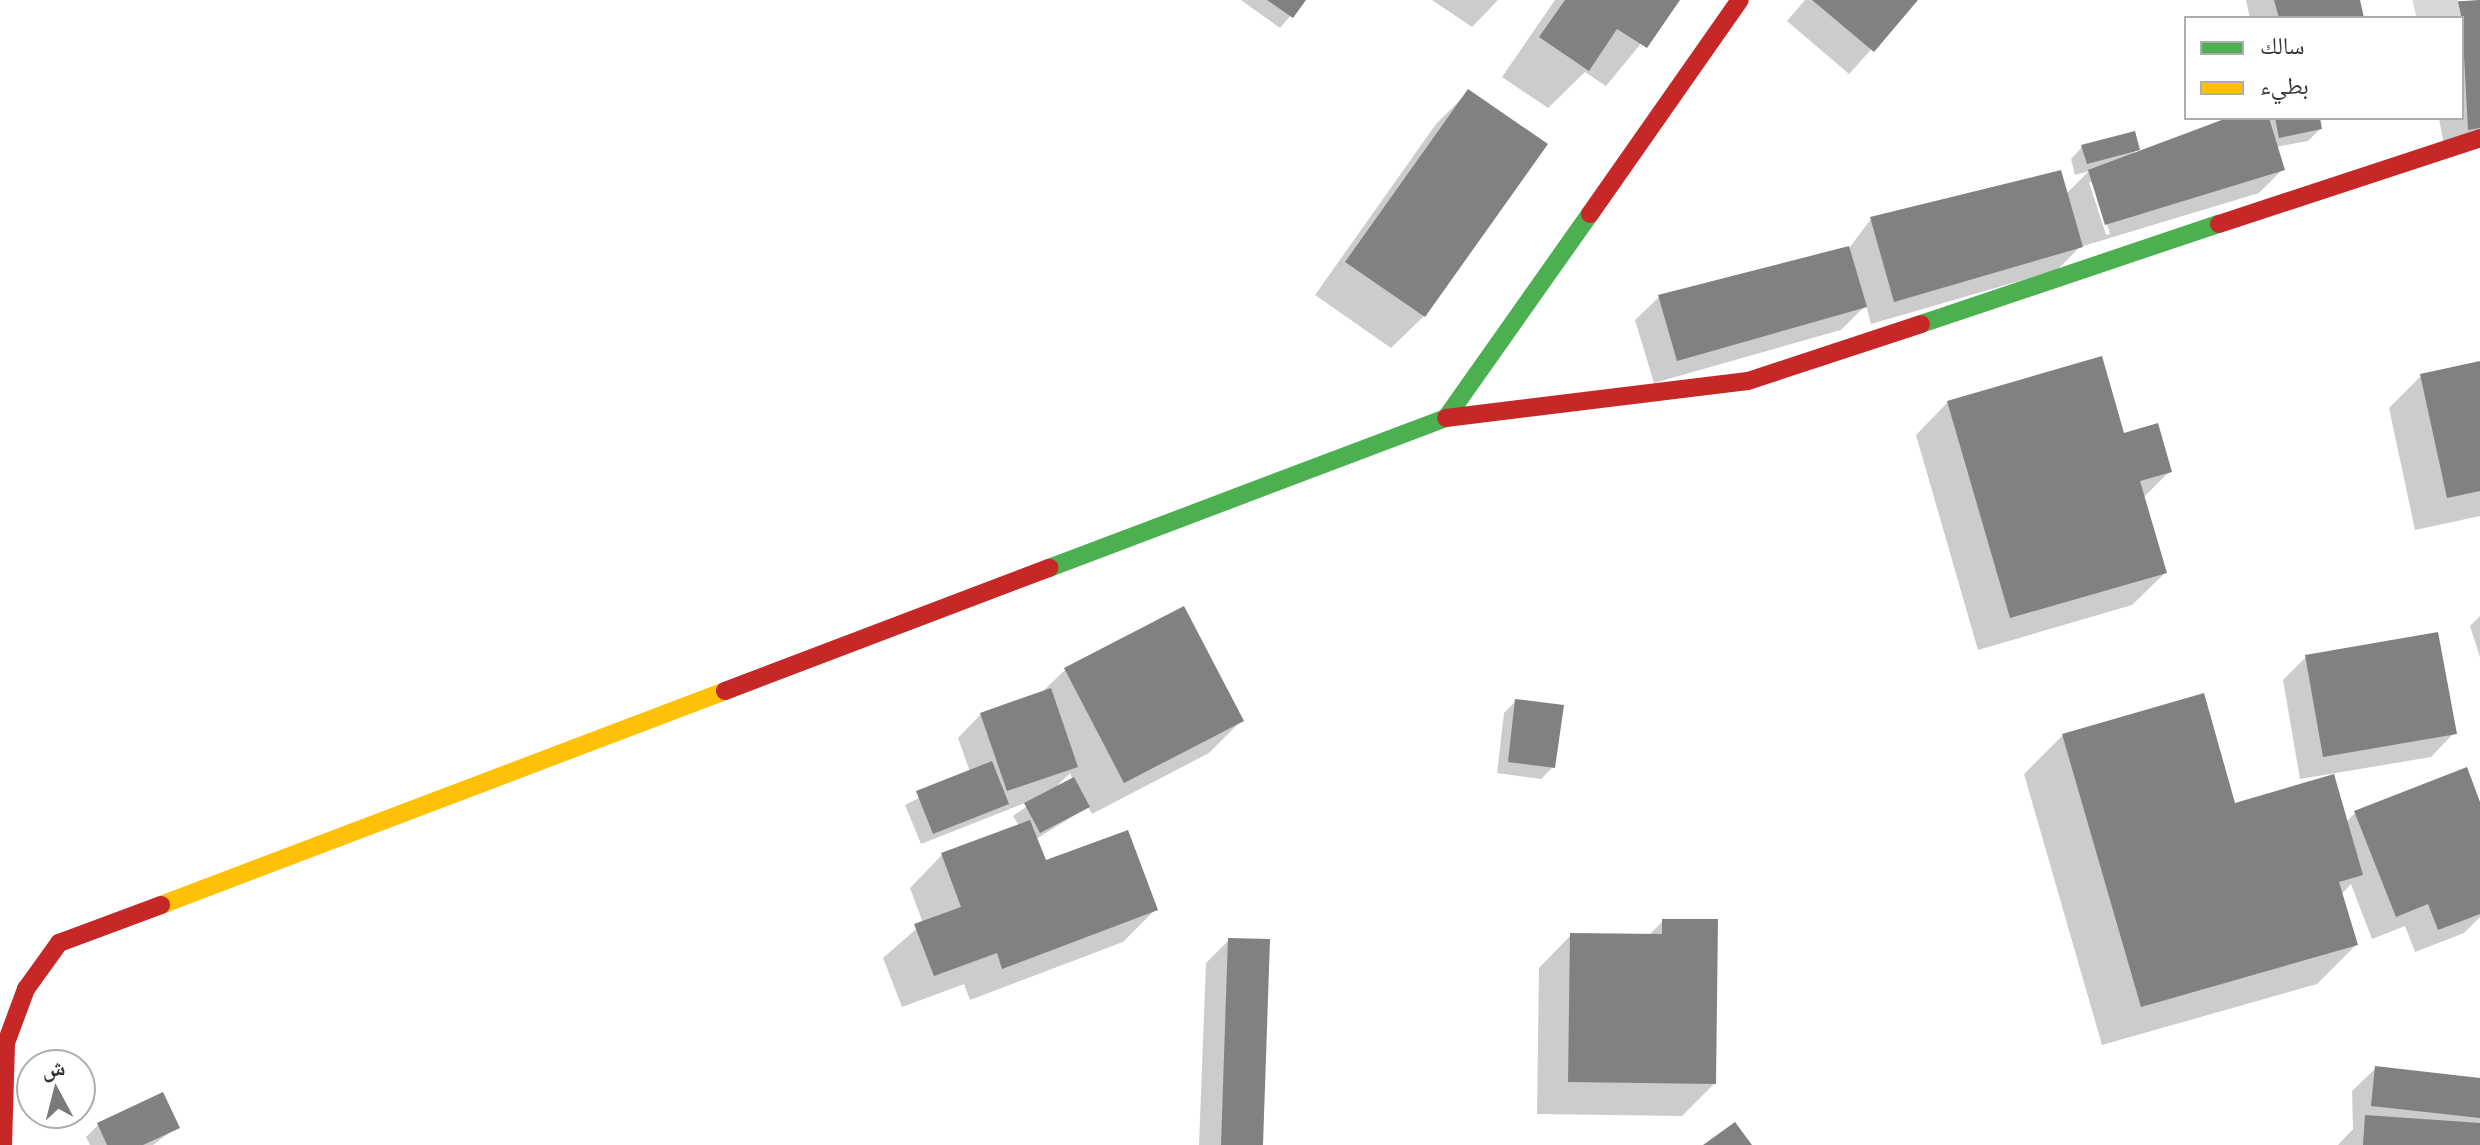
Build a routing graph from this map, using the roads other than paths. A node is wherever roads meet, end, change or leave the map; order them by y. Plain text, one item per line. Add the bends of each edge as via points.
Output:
1 (1740, 0) edge
2 (2469, 133) edge
3 (1446, 418) junction
4 (3, 1145) edge

1 - 3 street
2 - 3 street via 1748,381
3 - 4 street via 59,943 26,989 6,1043

